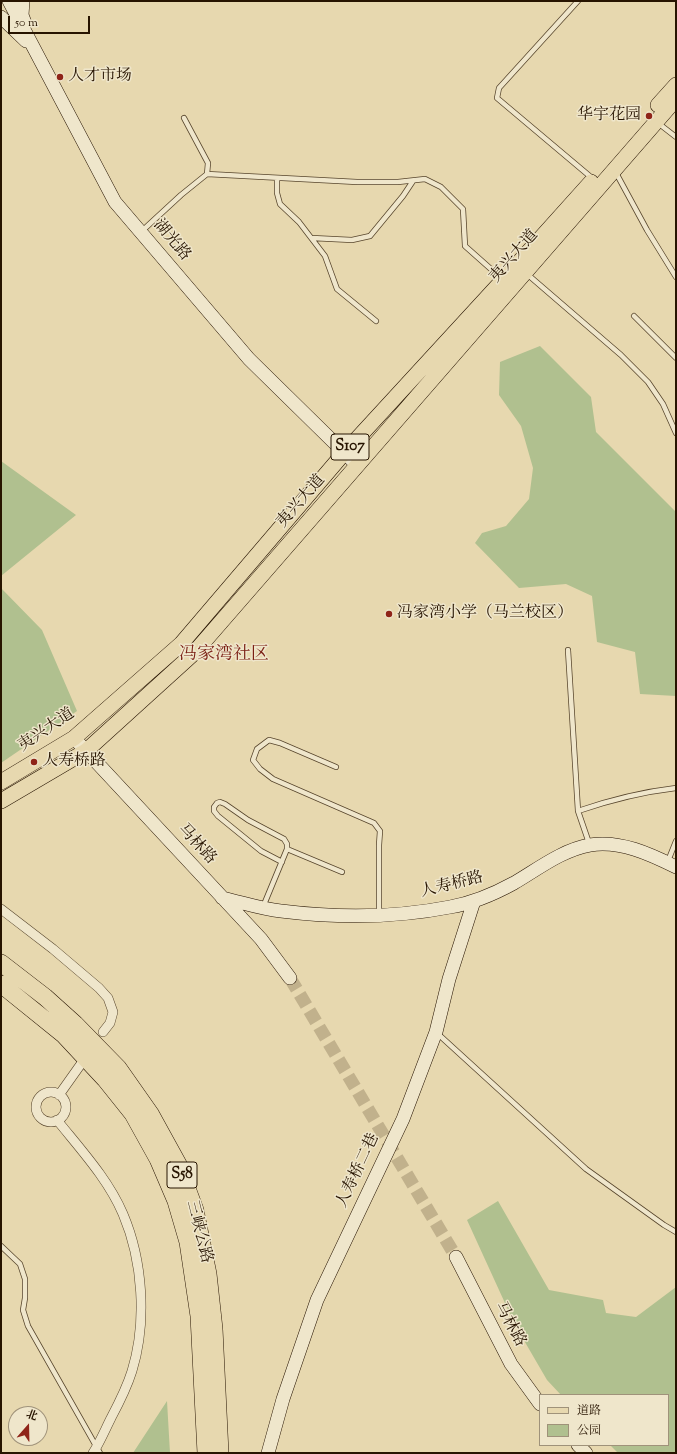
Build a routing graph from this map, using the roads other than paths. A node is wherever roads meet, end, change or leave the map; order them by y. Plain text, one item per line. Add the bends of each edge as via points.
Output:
1 (9, 1) edge
2 (23, 1) edge
3 (578, 1) edge
4 (1, 17) edge
5 (34, 49) junction
6 (676, 85) edge
7 (676, 99) edge
8 (184, 118) dead end
9 (657, 122) junction
10 (676, 137) edge
11 (615, 170) junction
12 (207, 174) junction
13 (277, 178) junction
14 (593, 179) junction
15 (413, 181) junction
16 (141, 232) junction
17 (312, 238) junction
18 (526, 272) junction
19 (676, 277) edge
20 (504, 280) junction
21 (634, 316) dead end
22 (376, 321) dead end
23 (676, 358) edge
24 (676, 432) edge
25 (344, 453) junction
26 (357, 466) junction
27 (568, 650) dead end
28 (74, 738) junction
29 (86, 751) junction
30 (336, 766) dead end
31 (1, 782) edge
32 (676, 788) edge
33 (1, 801) edge
34 (578, 810) junction
35 (676, 840) edge
36 (590, 845) junction
37 (287, 849) junction
38 (282, 862) junction
39 (672, 865) edge
40 (342, 872) dead end
41 (222, 898) junction
42 (474, 902) junction
43 (263, 907) junction
44 (1, 909) edge
45 (379, 916) junction
46 (1, 963) edge
47 (290, 978) tunnel mouth
48 (1, 984) edge
49 (103, 1032) dead end
50 (436, 1032) junction
51 (81, 1064) dead end
52 (59, 1095) junction
53 (57, 1120) junction
54 (676, 1232) edge
55 (1, 1246) edge
56 (456, 1257) tunnel mouth
57 (539, 1403) edge
58 (96, 1451) edge
59 (206, 1453) edge
60 (220, 1453) edge
61 (268, 1453) edge

1 - 5 street, 湖光路
2 - 5 street via 22,15
3 - 14 lane via 499,88 497,98
4 - 5 street
5 - 16 street, 湖光路 via 115,202
6 - 14 main road, 夷兴大道 / S107
7 - 9 main road, 夷兴大道
8 - 12 lane via 208,163
9 - 10 lane
9 - 11 main road, 夷兴大道
11 - 18 main road, 夷兴大道
11 - 19 lane
12 - 13 lane
12 - 16 lane
13 - 15 lane via 357,182
13 - 17 lane via 280,204 300,222
14 - 20 main road, 夷兴大道 / S107
15 - 17 lane via 370,236 352,240
15 - 20 lane via 424,179 441,187 463,209 465,246
16 - 25 street, 湖光路 via 249,359
17 - 22 lane via 325,256 337,289
18 - 24 lane via 648,382 663,404
18 - 26 main road, 夷兴大道
20 - 25 main road, 夷兴大道 / S107
21 - 23 lane
25 - 26 street, 湖光路
25 - 28 main road, 夷兴大道 / S107 via 181,644
26 - 29 main road, 夷兴大道 via 194,653
27 - 34 lane
28 - 29 street, 马林路
28 - 31 main road, 夷兴大道 / S107
29 - 33 main road, 夷兴大道
29 - 41 street, 马林路
30 - 45 lane via 268,740 257,749 253,760 260,770 273,779 374,823 380,831
32 - 34 lane via 652,790
34 - 36 lane
35 - 39 lane
36 - 39 street, 人寿桥路 via 634,849
36 - 42 street, 人寿桥路 via 566,853 499,891
37 - 38 lane
37 - 38 lane via 284,840 225,804 216,803 214,811 218,816 252,844
37 - 40 lane
38 - 43 lane
41 - 43 street, 人寿桥路
41 - 47 street, 马林路 via 261,939
42 - 45 street, 人寿桥路 via 411,914
42 - 50 street, 人寿桥二巷
43 - 45 street, 人寿桥路 via 337,916
44 - 49 street via 100,988 108,998 113,1012
46 - 60 highway, 三峡公路 / S58 via 50,1002 118,1068 151,1115 178,1164 195,1210 208,1274 214,1329
48 - 59 highway, 三峡公路 / S58 via 64,1035 105,1079 133,1114 158,1159 173,1194 188,1242 199,1316
50 - 54 lane via 586,1169
50 - 61 street, 人寿桥二巷 via 403,1119 317,1300 282,1399
51 - 52 street
52 - 53 street via 66,1108
52 - 53 street via 46,1093 39,1098 36,1107 38,1116 42,1119
53 - 58 street via 106,1184 123,1213 134,1244 141,1294 138,1349 132,1372
55 - 58 lane via 20,1264 25,1279 24,1310 28,1326
56 - 57 street, 马林路 via 511,1364

